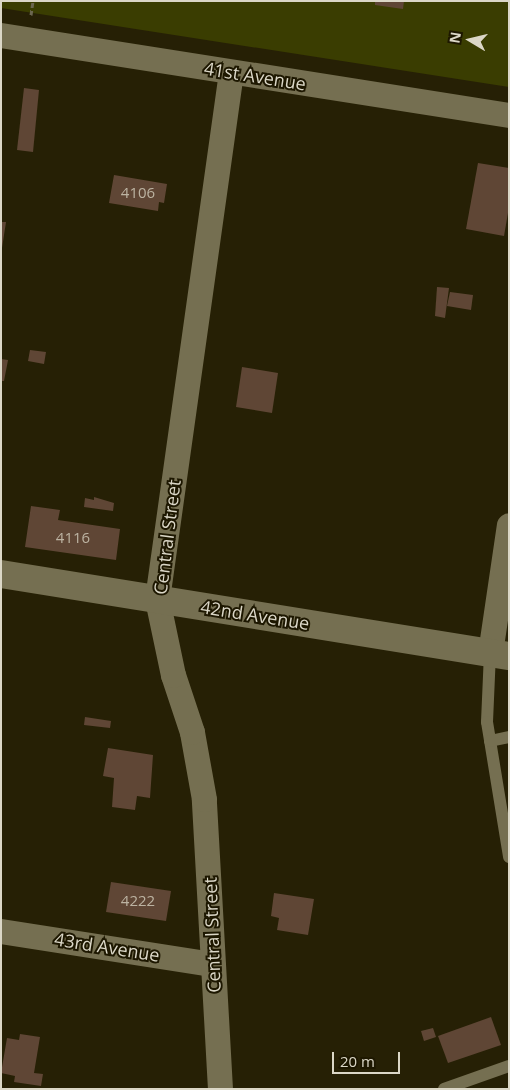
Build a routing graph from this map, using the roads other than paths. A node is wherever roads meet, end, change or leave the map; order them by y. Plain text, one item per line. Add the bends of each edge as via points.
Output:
1 (1, 34) edge
2 (231, 72) junction
3 (509, 115) edge
4 (509, 525) edge
5 (1, 574) edge
6 (158, 599) junction
7 (499, 655) edge
8 (509, 737) edge
9 (490, 742) junction
10 (509, 858) edge
11 (1, 931) edge
12 (212, 964) junction
13 (509, 1066) edge
14 (220, 1089) edge
15 (444, 1089) edge

1 - 2 street, 41st Avenue
2 - 3 street, 41st Avenue
2 - 6 street, Central Street
4 - 7 street
5 - 6 street, 42nd Avenue
6 - 7 street, 42nd Avenue
6 - 12 street, Central Street via 173,675 192,732 204,799 211,886
7 - 9 lane via 487,722
8 - 9 lane
9 - 10 lane
11 - 12 street, 43rd Avenue
12 - 14 street, Central Street
13 - 15 lane

